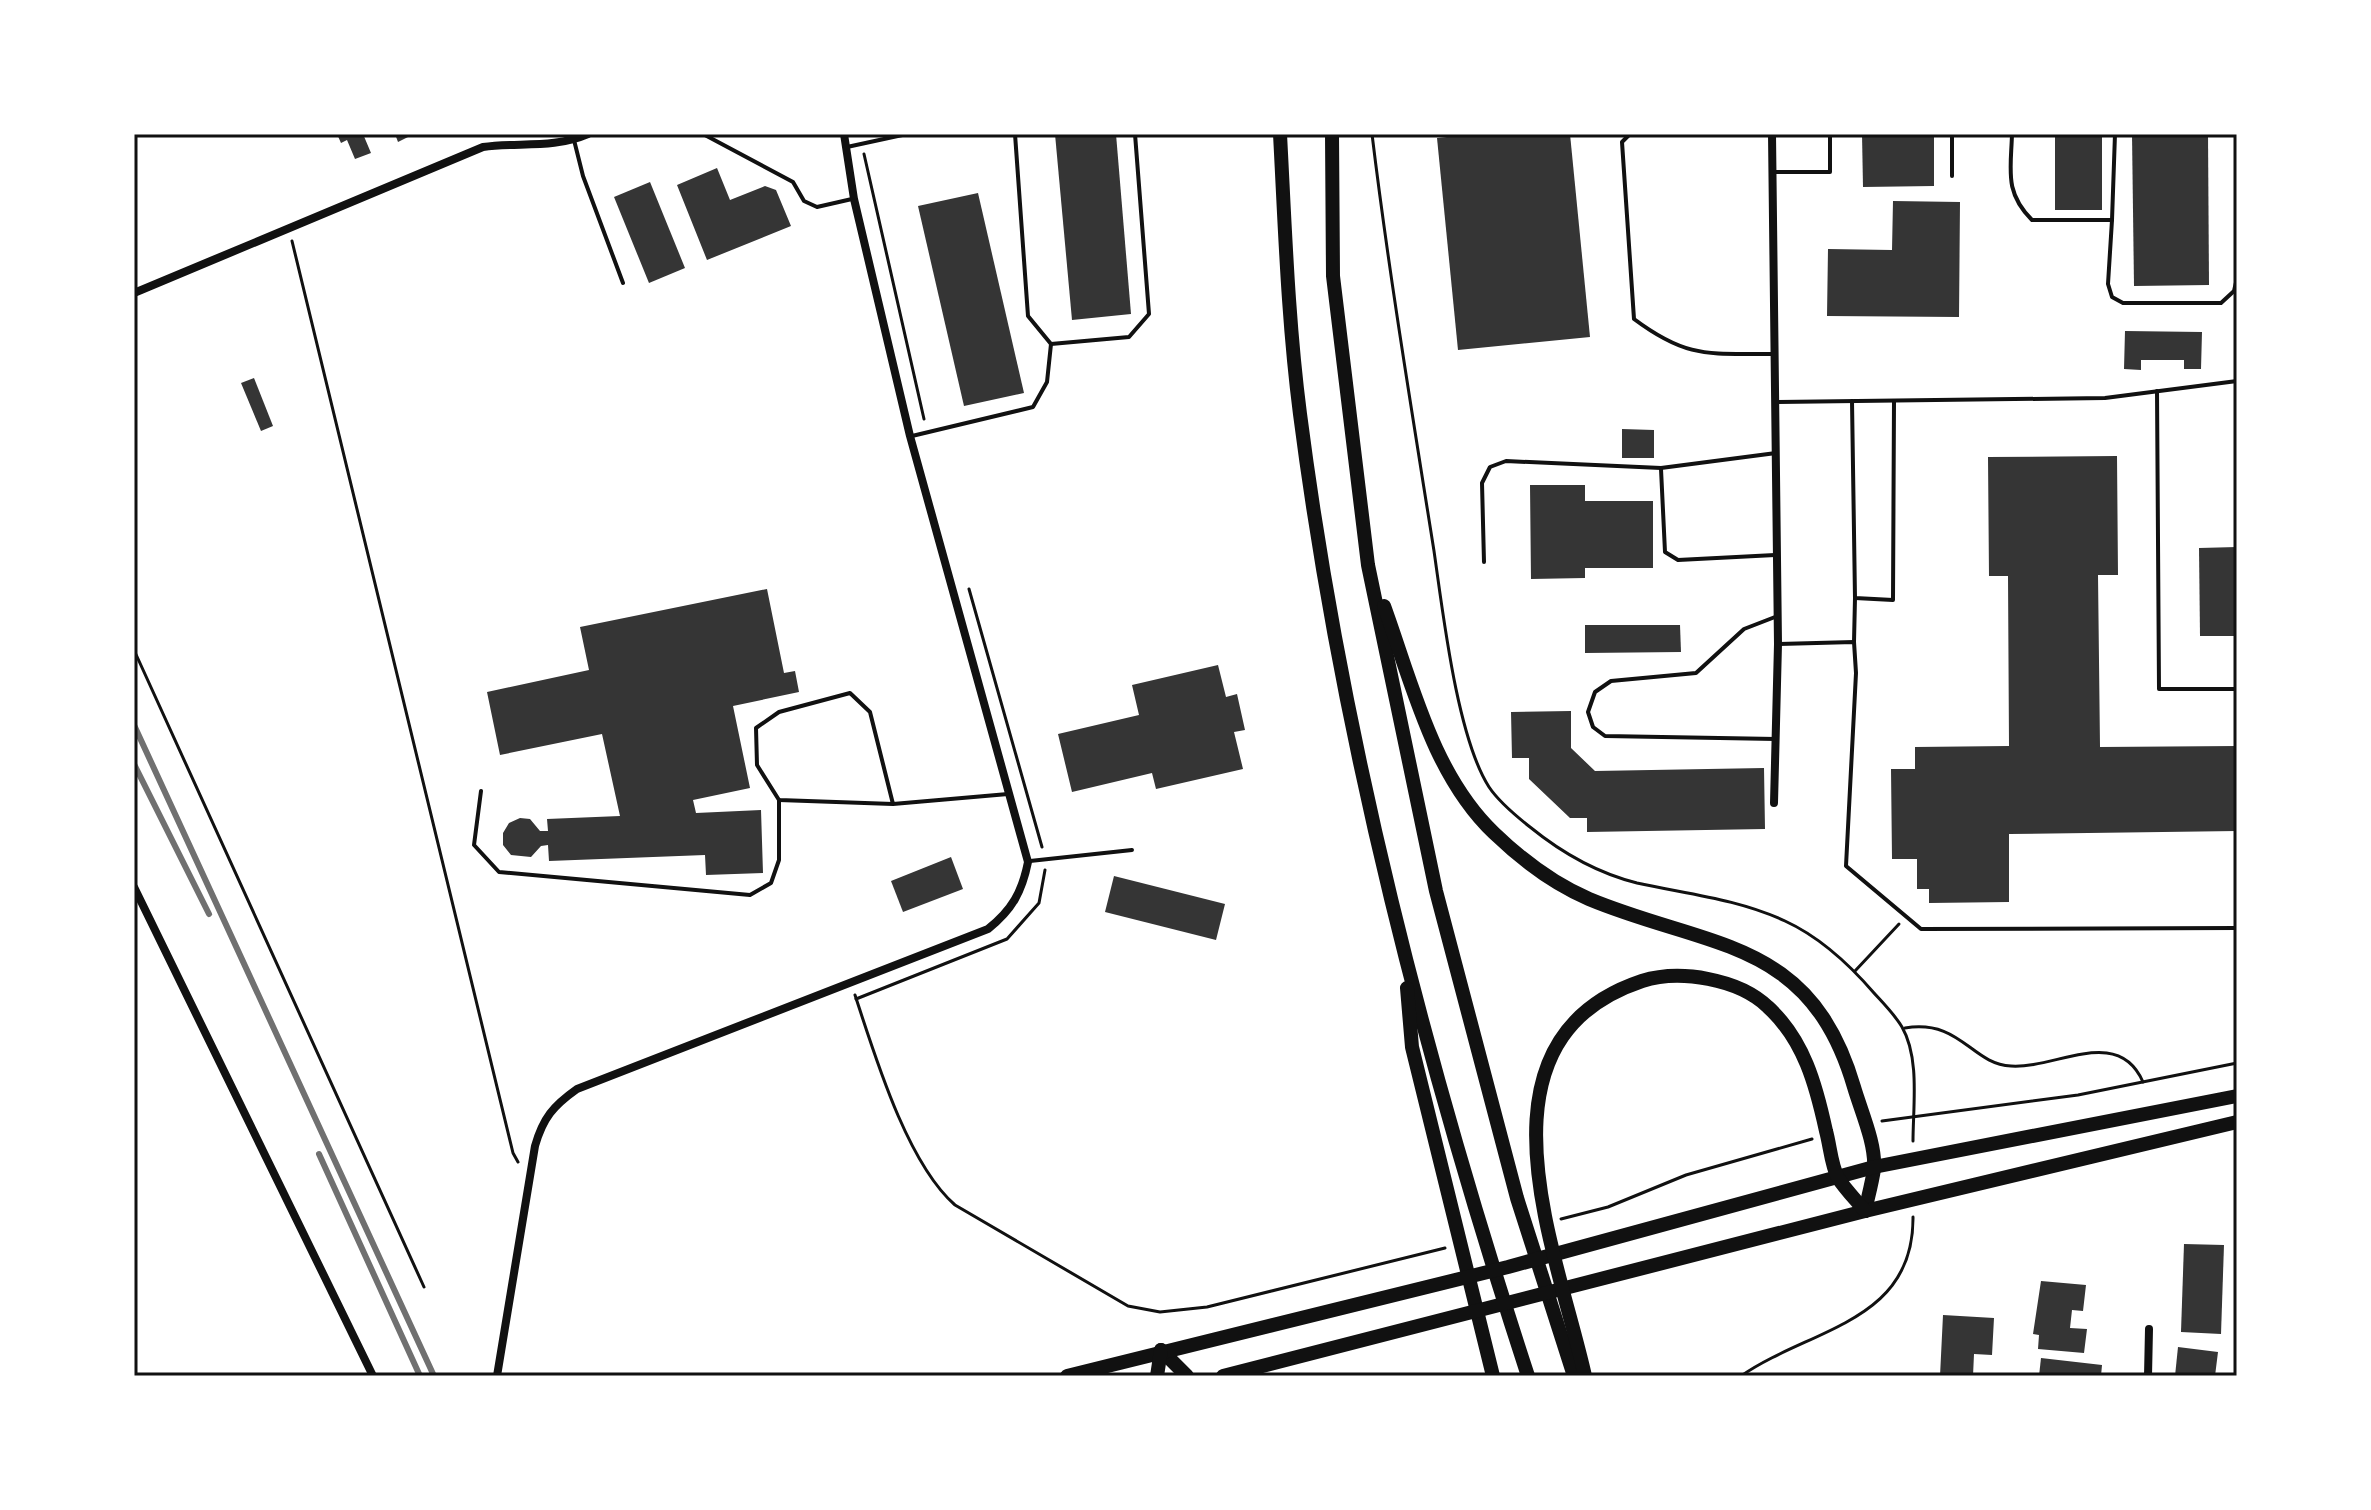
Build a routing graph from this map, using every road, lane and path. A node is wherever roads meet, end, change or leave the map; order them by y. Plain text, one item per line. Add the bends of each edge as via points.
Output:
1 (588, 134) edge
2 (703, 134) edge
3 (844, 134) edge
4 (907, 134) edge
5 (1015, 134) edge
6 (1135, 134) edge
7 (1280, 134) edge
8 (1332, 134) edge
9 (1372, 134) edge
10 (1630, 134) edge
11 (1772, 134) edge
12 (1830, 134) edge
13 (1952, 134) edge
14 (2012, 134) edge
15 (2115, 134) edge
16 (574, 140) junction
17 (845, 147) junction
18 (1772, 172) junction
19 (1952, 176) dead end
20 (854, 199) junction
21 (2112, 220) junction
22 (289, 230) junction
23 (2237, 278) edge
24 (623, 283) dead end
25 (134, 293) edge
26 (1051, 344) junction
27 (1774, 354) junction
28 (2237, 381) edge
29 (2157, 391) junction
30 (1852, 401) junction
31 (1894, 401) junction
32 (1775, 402) junction
33 (910, 436) junction
34 (1776, 453) junction
35 (1661, 468) junction
36 (1777, 555) junction
37 (1484, 562) dead end
38 (1368, 565) junction
39 (1855, 598) junction
40 (1778, 616) junction
41 (1854, 642) junction
42 (1778, 644) junction
43 (134, 650) edge
44 (2237, 689) edge
45 (1776, 739) junction
46 (481, 791) dead end
47 (1011, 794) junction
48 (779, 800) junction
49 (1774, 803) dead end
50 (893, 804) junction
51 (1132, 850) dead end
52 (1028, 862) junction
53 (134, 887) edge
54 (1905, 916) junction
55 (2237, 928) edge
56 (1405, 956) junction
57 (1855, 971) junction
58 (1903, 1028) junction
59 (2237, 1063) edge
60 (1913, 1083) dead end
61 (2237, 1096) edge
62 (2237, 1122) edge
63 (1874, 1167) junction
64 (1837, 1176) junction
65 (530, 1180) junction
66 (1865, 1211) junction
67 (1913, 1242) dead end
68 (424, 1287) dead end
69 (2149, 1329) dead end
70 (1161, 1350) junction
71 (373, 1376) edge
72 (497, 1376) edge
73 (1067, 1376) edge
74 (1157, 1376) edge
75 (1187, 1376) edge
76 (1223, 1376) edge
77 (1493, 1376) edge
78 (1528, 1376) edge
79 (1574, 1376) edge
80 (1585, 1376) edge
81 (1741, 1376) edge
82 (2148, 1376) edge

1 - 16 street
2 - 20 lane via 793,182 804,201 817,207
3 - 17 street
4 - 17 lane
5 - 26 lane via 1028,316
6 - 26 lane via 1149,314 1129,337
7 - 56 highway via 1287,284 1319,544 1354,732
8 - 38 highway via 1333,276
9 - 57 path via 1460,705 1489,788 1553,846 1588,866 1785,921
10 - 27 lane via 1622,142 1634,319 1662,340 1692,352
11 - 18 street
12 - 18 lane via 1830,172
13 - 19 lane
14 - 21 lane via 2015,203 2032,220
15 - 21 lane
16 - 22 street via 536,147 483,147
16 - 24 lane
17 - 20 street
18 - 27 street
20 - 33 street
21 - 23 lane via 2108,284 2112,297 2123,303 2221,303 2234,291
22 - 25 street
22 - 65 path via 513,1153
26 - 33 lane via 1047,382 1033,407
27 - 32 street
28 - 29 lane
29 - 31 lane via 2105,398
29 - 44 lane via 2159,689
30 - 31 lane
30 - 32 lane
30 - 39 lane
31 - 39 lane via 1893,600
32 - 34 street
33 - 47 street
34 - 35 lane
34 - 36 street
35 - 36 lane via 1665,552 1678,560
35 - 37 lane via 1506,461 1490,467 1482,483
36 - 40 street
38 - 63 highway via 1446,769 1493,832 1537,869 1586,898 1732,945 1799,987 1825,1017 1847,1062
38 - 79 highway via 1436,891 1517,1198
39 - 41 lane
40 - 42 street
40 - 45 lane via 1744,629 1696,673 1611,681 1595,692 1588,712 1593,727 1605,736
41 - 42 lane
41 - 54 lane via 1846,866
42 - 45 street
43 - 68 path
45 - 49 street
46 - 48 lane via 474,845 499,872 750,895 771,883 779,860
47 - 50 lane
47 - 52 street
48 - 50 lane
48 - 50 lane via 757,765 756,728 779,712 850,693 870,712
51 - 52 lane
52 - 65 street via 1008,914 988,929 577,1089 552,1106 541,1125
53 - 71 street
54 - 55 lane via 1921,929
54 - 57 path
56 - 77 highway via 1412,1047
56 - 78 highway
57 - 58 path
58 - 59 path via 1936,1026 2009,1066 2097,1052 2116,1054 2135,1064 2143,1082
58 - 60 path
61 - 63 highway
62 - 66 highway
63 - 64 highway
63 - 66 highway
64 - 66 highway
64 - 70 highway via 1508,1267
64 - 80 highway via 1808,1062 1790,1029 1766,1004 1731,986 1697,977 1655,977 1618,989 1587,1010 1560,1041 1542,1079 1536,1123 1539,1193
65 - 72 street
66 - 76 highway
67 - 81 path via 1886,1295 1859,1315
69 - 82 street
70 - 73 highway
70 - 74 highway
70 - 75 highway

